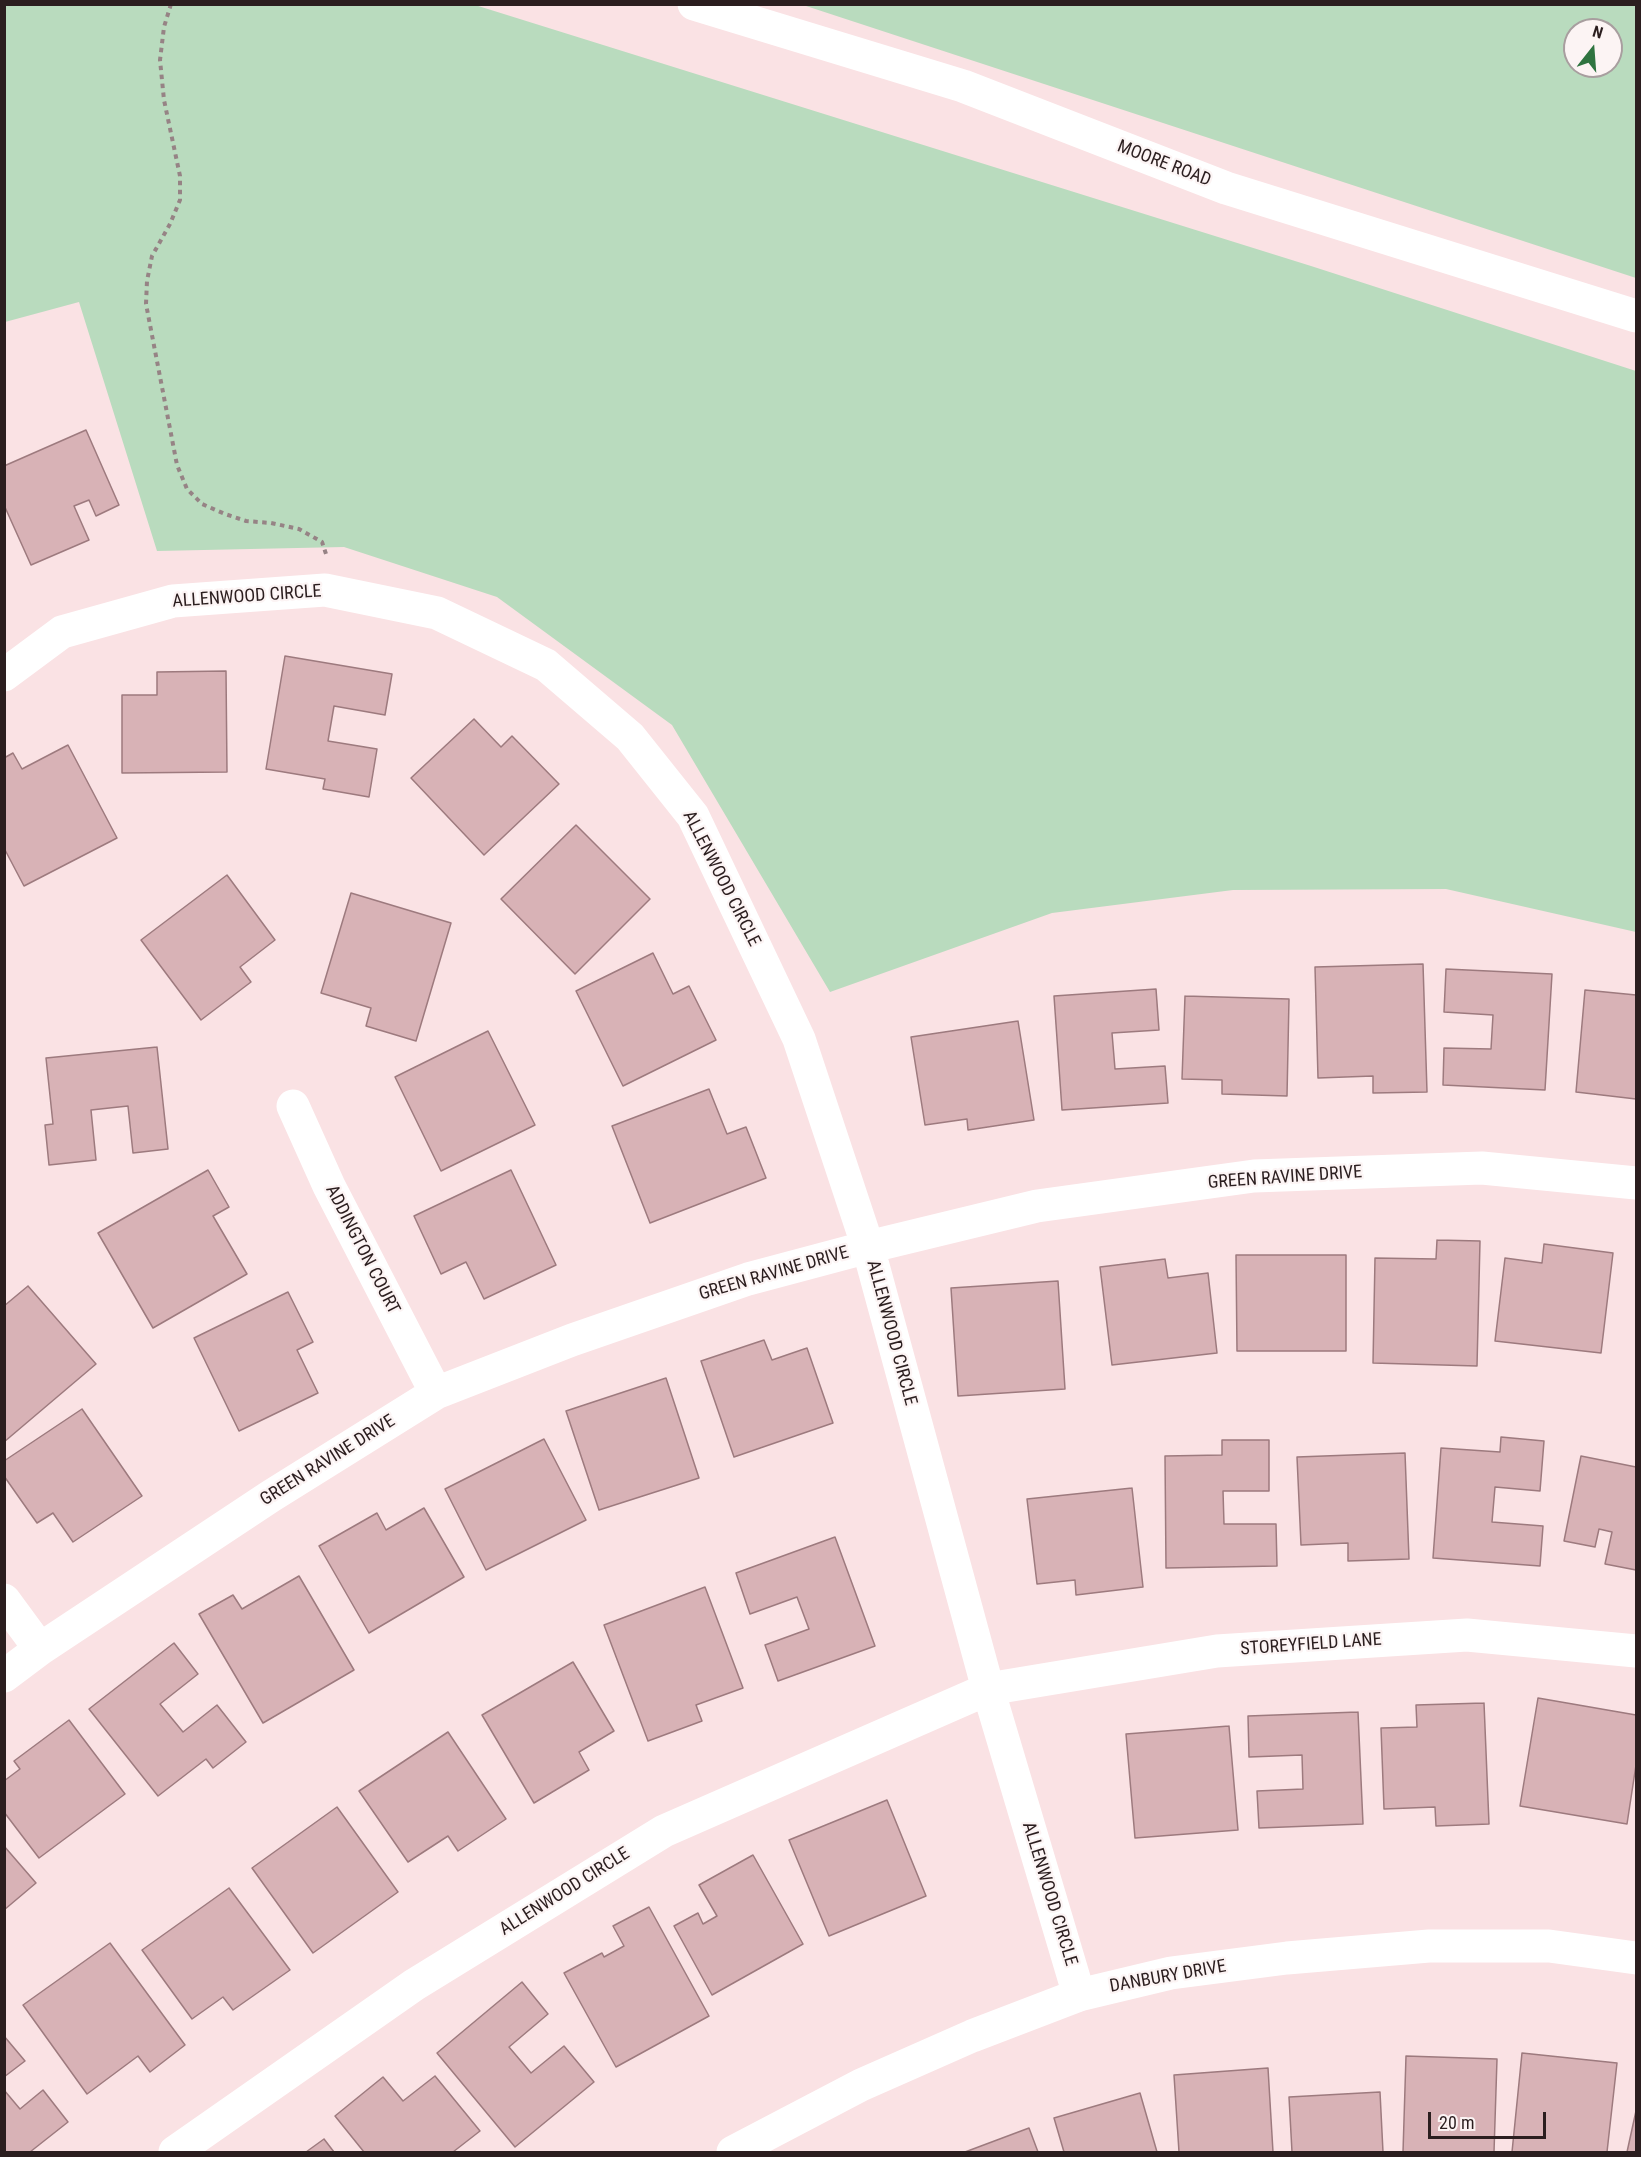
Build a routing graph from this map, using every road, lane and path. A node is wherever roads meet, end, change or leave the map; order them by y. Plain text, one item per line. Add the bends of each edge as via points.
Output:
1 (171, 4) edge
2 (694, 4) edge
3 (1636, 316) edge
4 (325, 590) junction
5 (4, 675) edge
6 (293, 1106) dead end
7 (1636, 1184) edge
8 (868, 1247) junction
9 (436, 1393) junction
10 (4, 1600) edge
11 (39, 1649) junction
12 (1636, 1651) edge
13 (4, 1676) edge
14 (988, 1689) junction
15 (1636, 1958) edge
16 (1079, 1995) junction
17 (175, 2152) edge
18 (733, 2152) edge

1 - 4 path via 160,60 180,176 180,200 152,256 146,304 177,465 187,489 202,504 246,521 299,529 322,542 328,561
2 - 3 street, MOORE ROAD via 963,86 1226,188
4 - 5 street, ALLENWOOD CIRCLE via 173,601 62,632
4 - 8 street, ALLENWOOD CIRCLE via 437,613 546,665 630,736 693,816 794,1028
6 - 9 street, ADDINGTON COURT via 329,1186
7 - 8 street, GREEN RAVINE DRIVE via 1482,1168 1254,1176 1037,1206
8 - 9 street, GREEN RAVINE DRIVE via 748,1279 572,1340
8 - 14 street, ALLENWOOD CIRCLE
9 - 11 street, GREEN RAVINE DRIVE
10 - 11 street
11 - 13 street, GREEN RAVINE DRIVE
12 - 14 street, STOREYFIELD LANE via 1467,1635 1217,1651
14 - 16 street, ALLENWOOD CIRCLE
14 - 17 street, ALLENWOOD CIRCLE via 664,1831 414,1985
15 - 16 street, DANBURY DRIVE via 1549,1946 1429,1946 1172,1973
16 - 18 street, DANBURY DRIVE via 861,2085

